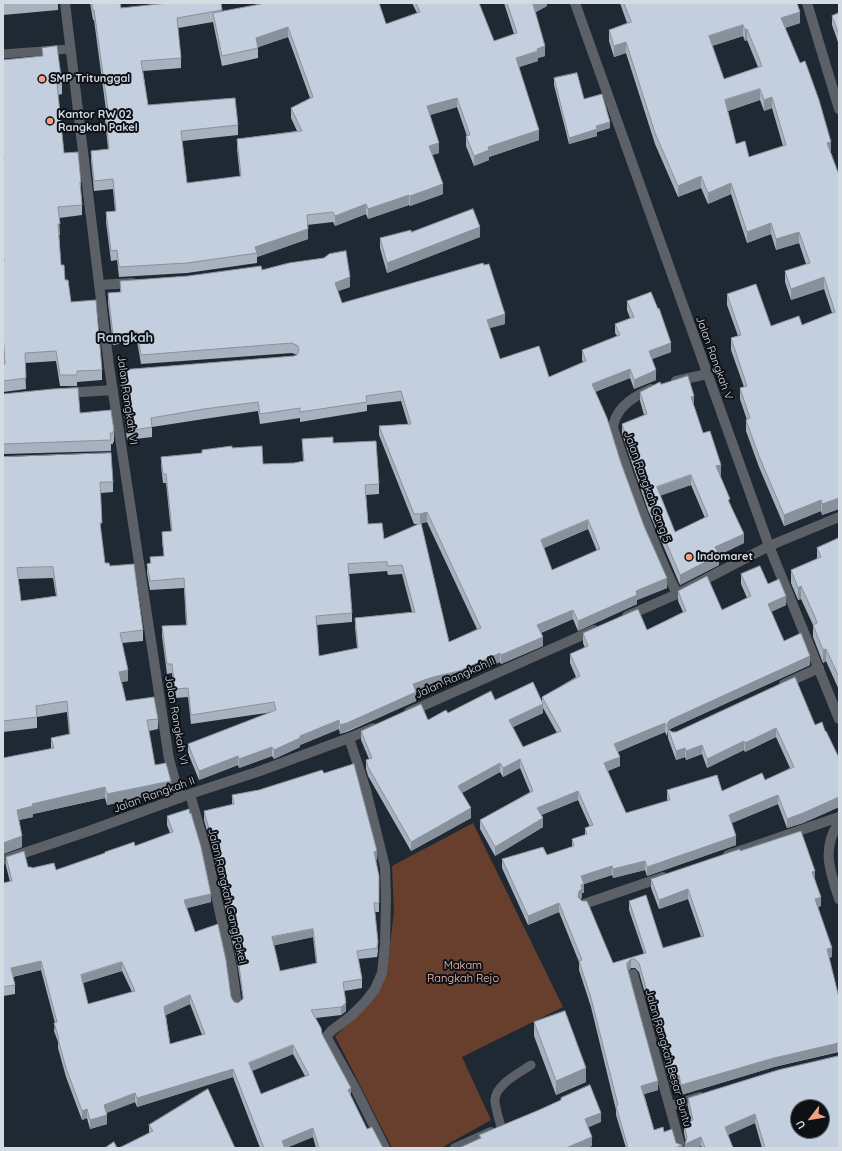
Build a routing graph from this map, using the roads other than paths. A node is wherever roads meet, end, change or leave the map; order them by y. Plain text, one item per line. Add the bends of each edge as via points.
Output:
1 (65, 3) edge
2 (575, 3) edge
3 (808, 3) edge
4 (70, 49) junction
5 (3, 54) edge
6 (839, 109) edge
7 (143, 282) edge
8 (99, 285) junction
9 (707, 374) junction
10 (113, 390) junction
11 (57, 393) edge
12 (839, 517) edge
13 (769, 546) junction
14 (677, 594) junction
15 (619, 619) edge
16 (604, 626) edge
17 (819, 668) junction
18 (777, 687) edge
19 (400, 716) edge
20 (839, 719) edge
21 (386, 722) edge
22 (349, 738) junction
23 (190, 794) junction
24 (180, 798) junction
25 (839, 817) edge
26 (839, 822) edge
27 (719, 858) edge
28 (3, 860) edge
29 (674, 874) edge
30 (839, 899) edge
31 (584, 904) edge
32 (633, 974) dead end
33 (237, 1005) edge
34 (531, 1065) dead end
35 (708, 1094) edge
36 (670, 1106) junction
37 (504, 1126) joint
38 (385, 1148) edge
39 (455, 1148) edge
40 (681, 1148) edge

1 - 4 street, Jalan Rangkah VI
2 - 9 street, Jalan Rangkah V
3 - 6 street
4 - 5 lane
4 - 8 street, Jalan Rangkah VI
7 - 8 street
8 - 10 street, Jalan Rangkah VI via 114,373
9 - 13 street, Jalan Rangkah V
9 - 14 street, Jalan Rangkah Gang 5 via 641,393 629,400 614,420 613,428 640,508
10 - 11 street
10 - 24 street, Jalan Rangkah VI via 119,457 169,759
12 - 13 street
13 - 14 street
13 - 17 street, Jalan Rangkah V
14 - 15 street
16 - 19 street, Jalan Rangkah II
17 - 18 street
17 - 20 street, Jalan Rangkah V
21 - 22 street, Jalan Rangkah II
22 - 23 street, Jalan Rangkah II
22 - 38 street via 366,790 384,867 385,944 382,973 375,989 351,1016 331,1031 328,1040
23 - 24 street, Jalan Rangkah II
23 - 33 street, Jalan Rangkah Gang Pakel via 207,854 232,968
24 - 28 street, Jalan Rangkah II
25 - 27 street
26 - 30 street via 829,842 828,858
29 - 31 street
32 - 36 street, Jalan Rangkah Besar Buntu
34 - 37 lane via 500,1087 496,1094 494,1101
35 - 36 street
36 - 40 street, Jalan Rangkah Besar Buntu
37 - 39 street

